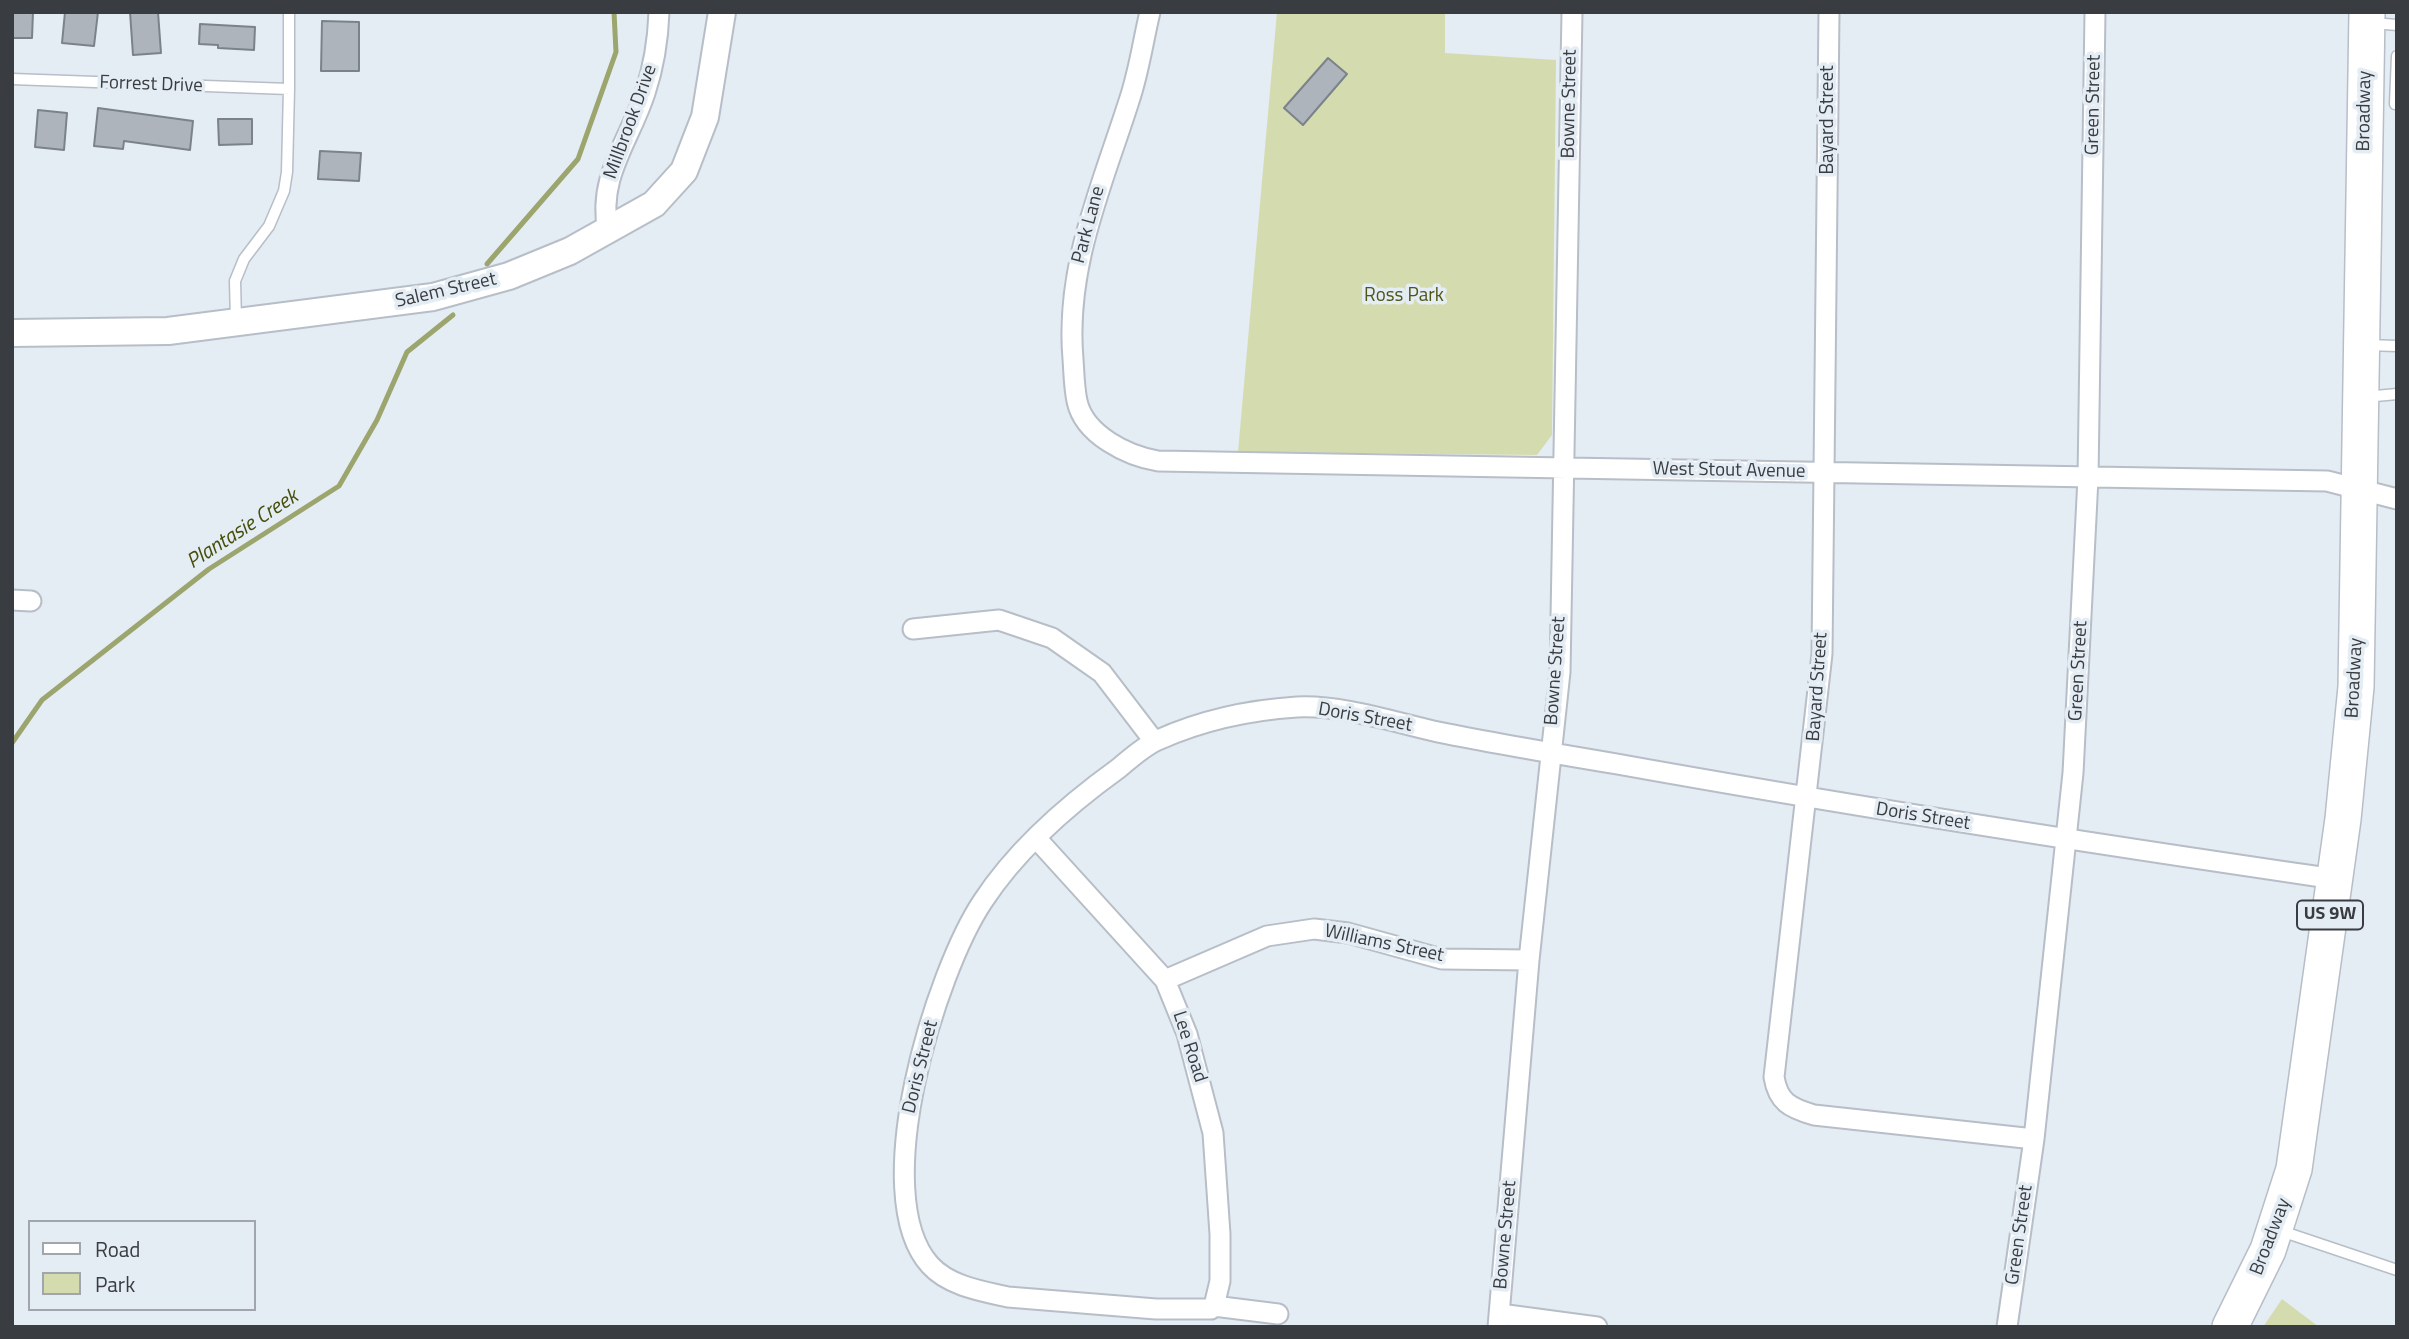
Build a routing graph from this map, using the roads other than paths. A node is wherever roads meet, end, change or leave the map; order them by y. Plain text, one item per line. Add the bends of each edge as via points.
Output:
1 (289, 12) edge
2 (659, 12) edge
3 (722, 12) edge
4 (1150, 12) edge
5 (1572, 12) edge
6 (1829, 12) edge
7 (2095, 12) edge
8 (2377, 20) edge
9 (2397, 56) edge
10 (12, 79) edge
11 (289, 89) junction
12 (2384, 105) edge
13 (608, 232) junction
14 (236, 322) junction
15 (12, 333) edge
16 (2362, 345) junction
17 (2397, 346) edge
18 (2397, 394) edge
19 (2361, 397) junction
20 (1101, 435) joint
21 (1561, 467) junction
22 (1825, 473) junction
23 (2088, 478) junction
24 (2361, 490) junction
25 (2397, 499) edge
26 (913, 629) dead end
27 (1154, 741) junction
28 (1550, 752) junction
29 (1808, 799) junction
30 (1036, 838) junction
31 (2067, 841) junction
32 (2335, 879) junction
33 (1529, 960) junction
34 (1165, 980) junction
35 (2034, 1139) junction
36 (2276, 1230) junction
37 (2397, 1270) edge
38 (1214, 1306) junction
39 (1279, 1314) dead end
40 (1499, 1320) edge
41 (1597, 1327) edge
42 (2007, 1327) edge
43 (2230, 1327) edge

1 - 11 lane
2 - 13 street, Millbrook Drive via 658,48 645,95 611,173 603,208
3 - 13 street, Salem Street via 705,117 684,171 654,204
4 - 20 street, Park Lane via 1130,98 1091,207 1073,289 1071,334 1077,404
5 - 21 street, Bowne Street
6 - 22 street, Bayard Street
7 - 23 street, Green Street
8 - 12 highway, Broadway / US 9W
9 - 12 lane
10 - 11 lane, Forrest Drive
11 - 14 lane via 284,191 234,281
12 - 16 highway, Broadway / US 9W
13 - 14 street, Salem Street via 539,264 459,292
14 - 15 street, Salem Street via 168,331
16 - 17 lane
16 - 19 highway, Broadway / US 9W
18 - 19 lane
19 - 24 highway, Broadway / US 9W
20 - 21 street, West Stout Avenue via 1137,458 1158,461
21 - 22 street, West Stout Avenue
21 - 28 street, Bowne Street via 1560,672
22 - 23 street, West Stout Avenue
22 - 29 street, Bayard Street via 1822,654
23 - 24 street, West Stout Avenue via 2327,481
23 - 31 street, Green Street
24 - 25 street, West Stout Avenue
24 - 32 highway, Broadway / US 9W via 2356,687
26 - 27 street via 999,620 1052,638 1102,673
27 - 28 street, Doris Street via 1231,716 1299,707 1336,710
27 - 30 street, Doris Street
28 - 29 street, Doris Street
28 - 33 street, Bowne Street
29 - 31 street, Doris Street
29 - 35 street, Bayard Street via 1774,1077 1782,1102 1814,1115
30 - 34 street, Lee Road
30 - 38 street, Doris Street via 984,898 959,942 923,1052 903,1161 906,1209 916,1236 928,1263 950,1280 984,1292 1156,1309
31 - 32 street, Doris Street
31 - 35 street, Green Street
32 - 36 highway, Broadway / US 9W via 2294,1169
33 - 34 street, Williams Street via 1442,959 1348,933 1314,929 1267,936
33 - 40 street, Bowne Street
34 - 38 street, Lee Road via 1187,1034 1213,1133 1220,1234 1220,1281
35 - 42 street, Green Street
36 - 37 lane
36 - 43 highway, Broadway / US 9W
38 - 39 street, Doris Street
40 - 41 street

